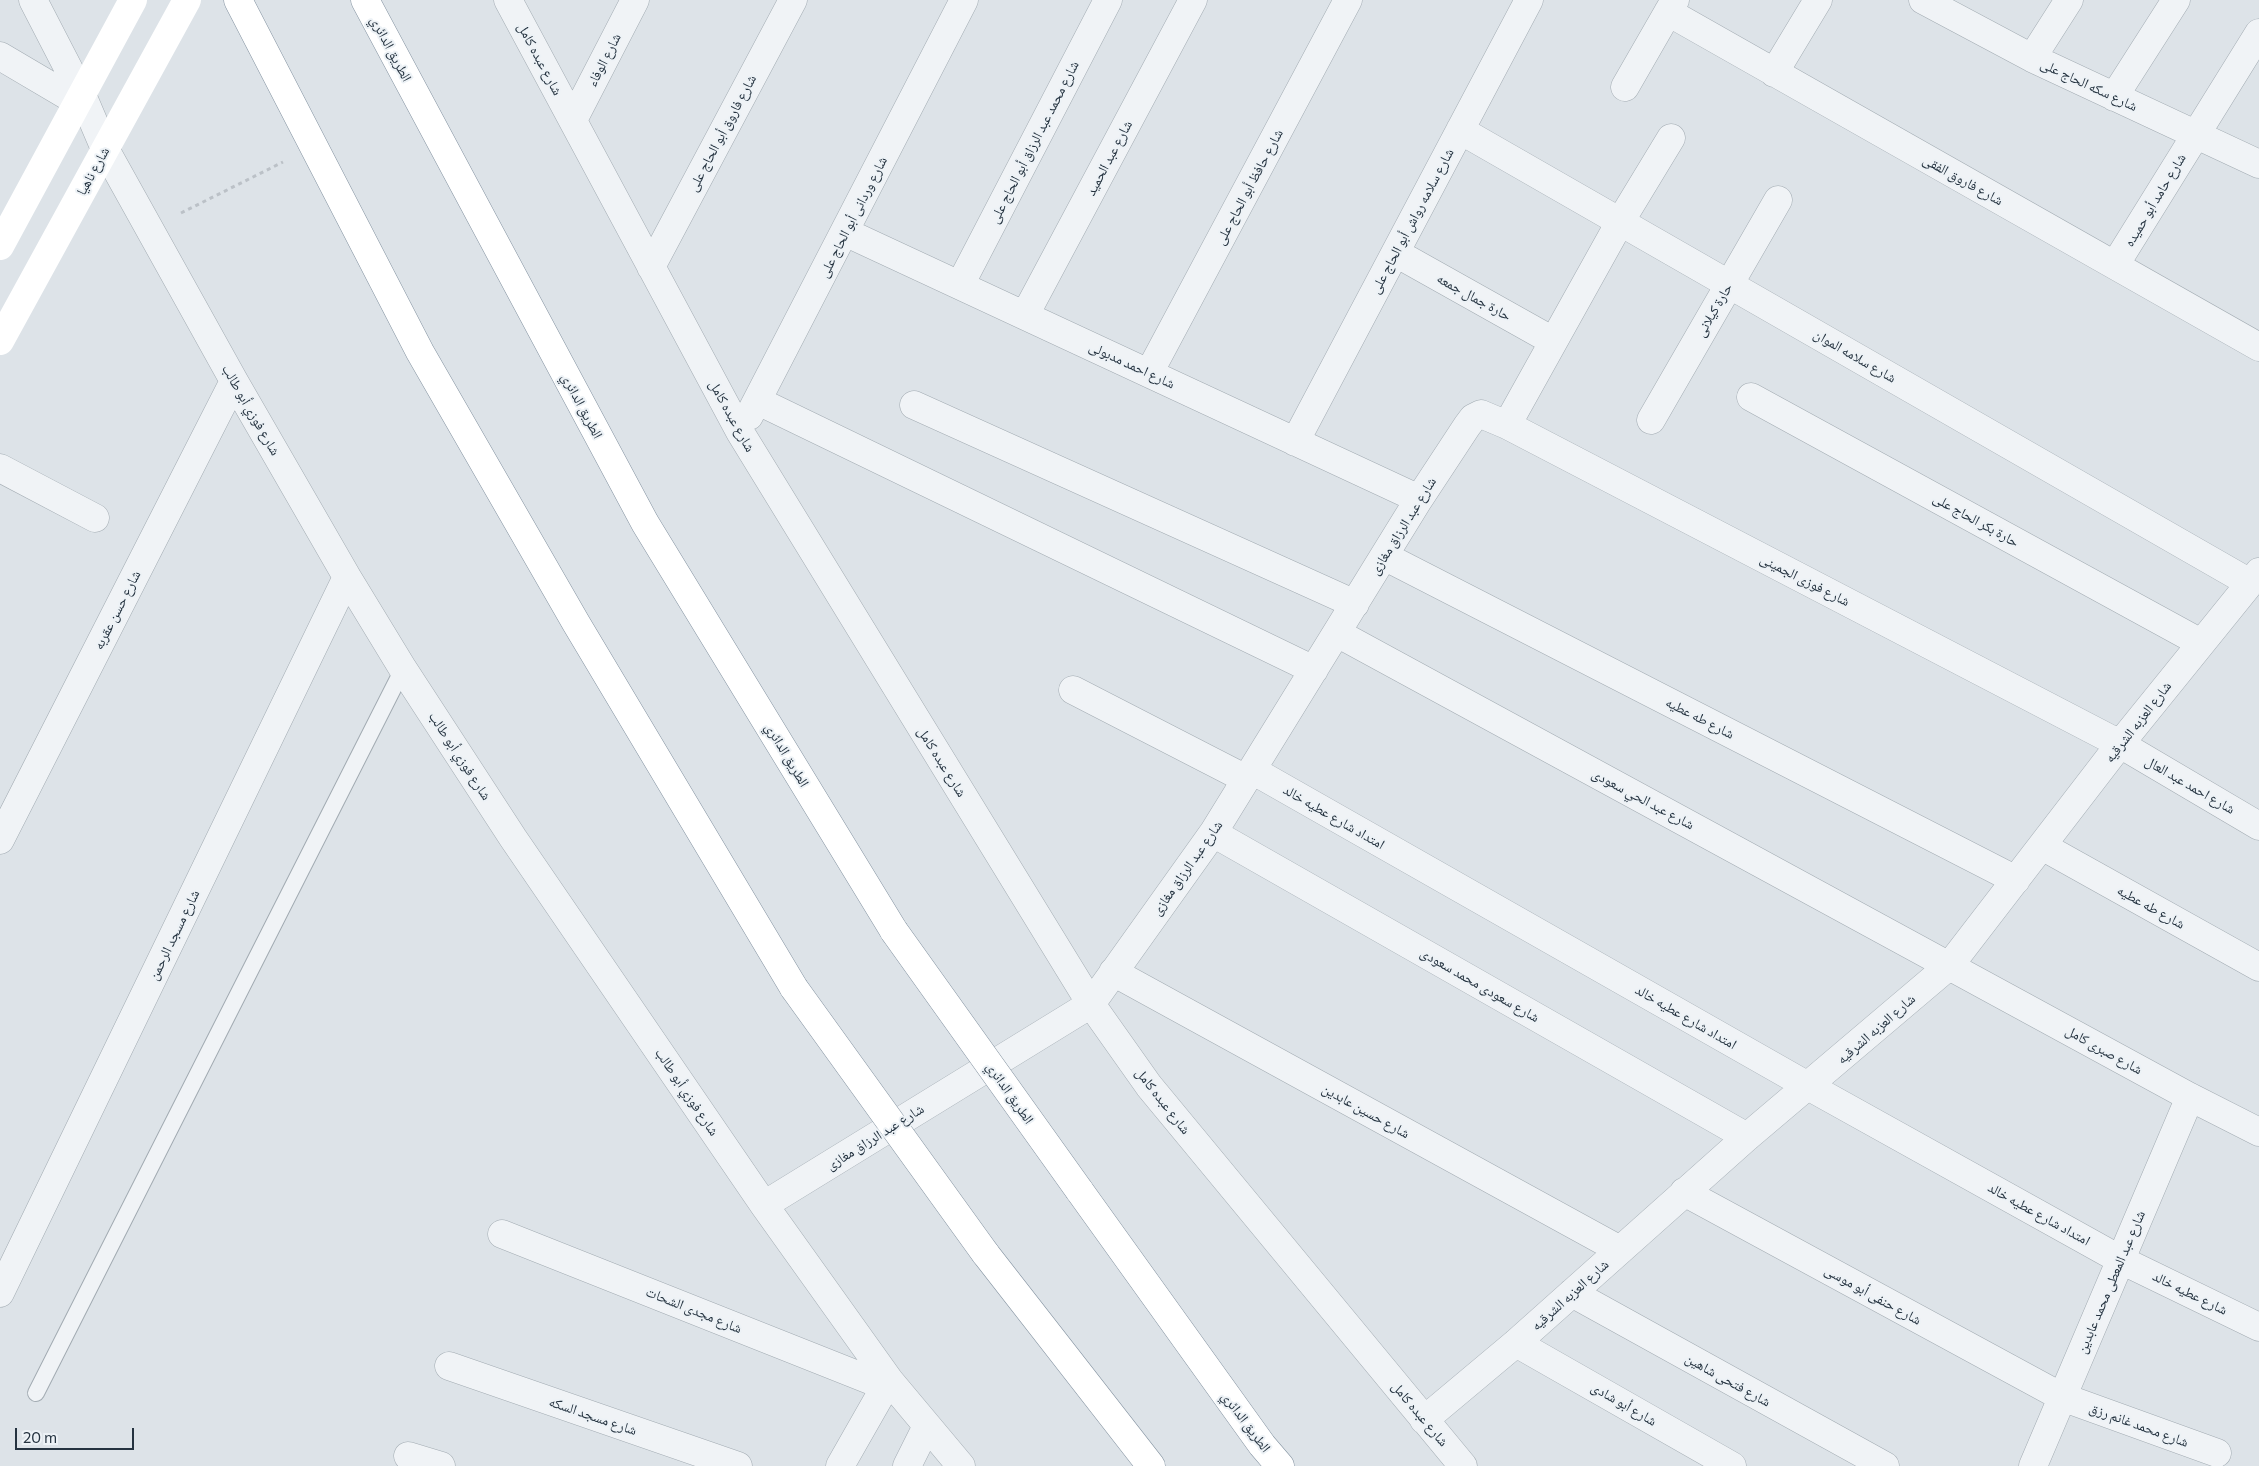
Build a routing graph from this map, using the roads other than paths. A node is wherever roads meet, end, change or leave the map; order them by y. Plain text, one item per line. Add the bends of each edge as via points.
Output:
1 (33, 0) edge
2 (133, 0) edge
3 (187, 0) edge
4 (238, 0) edge
5 (364, 0) edge
6 (508, 0) edge
7 (635, 0) edge
8 (793, 0) edge
9 (964, 0) edge
10 (1108, 0) edge
11 (1193, 0) edge
12 (1348, 0) edge
13 (1529, 0) edge
14 (1818, 0) edge
15 (1923, 0) edge
16 (2069, 0) edge
17 (2176, 0) edge
18 (1672, 6) edge
19 (2259, 33) edge
20 (0, 56) edge
21 (2032, 58) junction
22 (1774, 73) junction
23 (1625, 86) dead end
24 (2114, 97) junction
25 (80, 99) junction
26 (573, 120) junction
27 (1460, 130) junction
28 (2195, 134) junction
29 (1671, 138) dead end
30 (105, 150) junction
31 (2259, 164) edge
32 (1778, 200) dead end
33 (1620, 222) junction
34 (845, 232) junction
35 (0, 246) edge
36 (1396, 253) junction
37 (2114, 265) junction
38 (651, 266) junction
39 (1730, 284) junction
40 (960, 285) junction
41 (1026, 316) junction
42 (0, 341) edge
43 (1553, 341) junction
44 (2259, 347) edge
45 (1149, 373) junction
46 (234, 381) junction
47 (1751, 397) dead end
48 (758, 401) junction
49 (914, 405) dead end
50 (1651, 420) dead end
51 (1499, 421) junction
52 (740, 432) junction
53 (1295, 442) junction
54 (0, 468) edge
55 (1419, 499) junction
56 (95, 518) dead end
57 (1384, 556) junction
58 (347, 577) junction
59 (2255, 577) edge
60 (1355, 604) junction
61 (1336, 633) junction
62 (2201, 643) junction
63 (403, 669) junction
64 (1314, 670) junction
65 (1074, 690) dead end
66 (2120, 744) junction
67 (1249, 775) junction
68 (2259, 826) edge
69 (1213, 833) junction
70 (0, 840) edge
71 (2042, 846) junction
72 (2016, 880) junction
73 (1950, 965) junction
74 (2259, 967) edge
75 (1113, 972) junction
76 (1091, 1004) junction
77 (1808, 1086) junction
78 (2190, 1097) junction
79 (2259, 1132) edge
80 (1747, 1138) junction
81 (1684, 1192) junction
82 (764, 1205) junction
83 (502, 1234) dead end
84 (1620, 1250) junction
85 (2121, 1260) junction
86 (0, 1293) edge
87 (1572, 1293) junction
88 (2259, 1327) edge
89 (1516, 1343) junction
90 (449, 1366) dead end
91 (887, 1383) junction
92 (36, 1393) dead end
93 (2062, 1397) junction
94 (1424, 1420) junction
95 (927, 1426) junction
96 (2217, 1453) dead end
97 (408, 1456) dead end
98 (441, 1466) edge
99 (738, 1466) edge
100 (840, 1466) edge
101 (907, 1466) edge
102 (961, 1466) edge
103 (1151, 1466) edge
104 (1280, 1466) edge
105 (1463, 1466) edge
106 (1732, 1466) edge
107 (1885, 1466) edge
108 (2033, 1466) edge

1 - 25 street, شارع فوزي أبو طالب
2 - 25 main road
3 - 30 main road, شارع ناهيا
4 - 103 main road, bridge via 420,352 576,623 794,988 985,1253
5 - 104 main road, الطريق الدائري, bridge via 645,523 894,931
6 - 26 street, شارع عبده كامل
7 - 26 street, شارع الوفاء
8 - 38 street, شارع فاروق أبو الحاج على
9 - 34 street, شارع وردانى أبو الحاج على
10 - 40 street, شارع محمد عبد الرزاق أبو الحاج على
11 - 41 street, شارع عبد الحميد
12 - 45 street, شارع حافظ أبو الحاج على
13 - 27 street, شارع سلامه رواش أبو الحاج على
14 - 22 street
15 - 21 street, شارع سكه الحاج على
16 - 21 street
17 - 24 street
18 - 22 street, شارع فاروق الفقى
18 - 23 street
19 - 28 street, شارع حامد أبو حميده
20 - 25 street
21 - 24 street, شارع سكه الحاج على
22 - 37 street, شارع فاروق الفقى
24 - 28 street, شارع سكه الحاج على
25 - 30 street, شارع فوزي أبو طالب
25 - 35 main road
26 - 38 street, شارع عبده كامل
27 - 33 street, شارع سلامه الموان
27 - 36 street, شارع سلامه رواش أبو الحاج على
28 - 31 street, شارع سكه الحاج على
28 - 37 street, شارع حامد أبو حميده
29 - 33 street
30 - 42 main road, شارع ناهيا
30 - 46 street, شارع فوزي أبو طالب
32 - 39 street, حارة كيلانى
33 - 39 street, شارع سلامه الموان
33 - 43 street
34 - 40 street, شارع احمد مدبولى
34 - 48 street, شارع وردانى أبو الحاج على
36 - 43 street, حارة جمال جمعه
36 - 53 street, شارع سلامه رواش أبو الحاج على
37 - 44 street, شارع فاروق الفقى
38 - 52 street, شارع عبده كامل
39 - 50 street, حارة كيلانى
39 - 59 street, شارع سلامه الموان
40 - 41 street, شارع احمد مدبولى
41 - 45 street, شارع احمد مدبولى
43 - 51 street
45 - 53 street, شارع احمد مدبولى
46 - 58 street, شارع فوزي أبو طالب
46 - 70 street, شارع حسن عقربه
47 - 62 street, حارة بكر الحاج على
48 - 52 street, شارع وردانى أبو الحاج على
48 - 64 street
49 - 60 street
51 - 55 street, شارع عبد الرزاق مغازى via 1481,414 1473,418
51 - 66 street, شارع فوزى الجمينى
52 - 76 street, شارع عبده كامل
53 - 55 street, شارع احمد مدبولى
54 - 56 street
55 - 57 street, شارع عبد الرزاق مغازى
57 - 60 street, شارع عبد الرزاق مغازى
57 - 72 street, شارع طه عطيه
58 - 63 street, شارع فوزي أبو طالب
58 - 86 street, شارع مسجد الرحمن
59 - 62 street, شارع العزبه الشرقيه
60 - 61 street, شارع عبد الرزاق مغازى
61 - 64 street, شارع عبد الرزاق مغازى
61 - 73 street, شارع عبد الحي سعودى
62 - 66 street, شارع العزبه الشرقيه
63 - 82 street, شارع فوزي أبو طالب via 513,838
63 - 92 lane
64 - 67 street, شارع عبد الرزاق مغازى
65 - 67 street, امتداد شارع عطيه خالد
66 - 68 street, شارع احمد عبد العال
66 - 71 street, شارع العزبه الشرقيه
67 - 69 street, شارع عبد الرزاق مغازى
67 - 77 street, امتداد شارع عطيه خالد
69 - 75 street, شارع عبد الرزاق مغازى
69 - 80 street, شارع سعودى محمد سعودى
71 - 72 street, شارع العزبه الشرقيه
71 - 74 street, شارع طه عطيه
72 - 73 street, شارع العزبه الشرقيه
73 - 77 street, شارع العزبه الشرقيه
73 - 78 street, شارع صبرى كامل
75 - 76 street, شارع عبد الرزاق مغازى
75 - 84 street, شارع حسين عابدين
76 - 82 street, شارع عبد الرزاق مغازى
76 - 94 street, شارع عبده كامل via 1150,1086
77 - 80 street, شارع العزبه الشرقيه
77 - 85 street, امتداد شارع عطيه خالد
78 - 79 street, شارع صبرى كامل
78 - 85 street, شارع عبد المعطى محمد عابدين
80 - 81 street, شارع العزبه الشرقيه
81 - 84 street, شارع العزبه الشرقيه
81 - 93 street, شارع حنفى أبو موسى
82 - 91 street, شارع فوزي أبو طالب
83 - 91 street, شارع مجدى الشحات
84 - 87 street, شارع العزبه الشرقيه
85 - 88 street, شارع عطيه خالد
85 - 93 street, شارع عبد المعطى محمد عابدين
87 - 89 street, شارع العزبه الشرقيه
87 - 107 street, شارع فتحى شاهين
89 - 94 street, شارع العزبه الشرقيه
89 - 106 street, شارع أبو شادى
90 - 99 street, شارع مسجد السكه
91 - 95 street, شارع فوزي أبو طالب
91 - 100 street
93 - 96 street, شارع محمد غانم رزق
93 - 108 street, شارع عبد المعطى محمد عابدين
94 - 105 street, شارع عبده كامل
95 - 101 street
95 - 102 street, شارع فوزي أبو طالب
97 - 98 street

